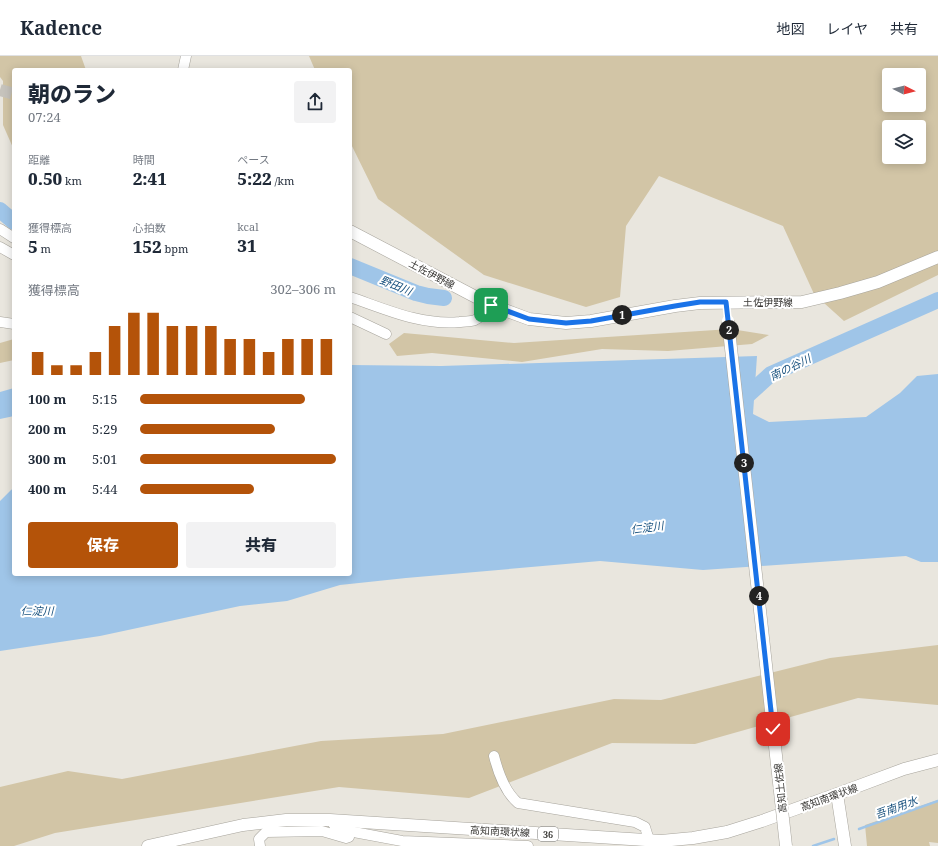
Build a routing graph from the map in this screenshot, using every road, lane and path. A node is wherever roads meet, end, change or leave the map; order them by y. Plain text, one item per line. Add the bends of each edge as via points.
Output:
1 (186, 56) edge
2 (183, 68) edge
3 (0, 229) edge
4 (352, 232) edge
5 (12, 237) edge
6 (0, 247) edge
7 (12, 254) edge
8 (938, 257) edge
9 (352, 298) edge
10 (726, 302) junction
11 (491, 305) junction
12 (352, 318) edge
13 (0, 322) edge
14 (12, 324) edge
15 (386, 334) dead end
16 (494, 756) dead end
17 (938, 760) edge
18 (837, 794) junction
19 (330, 820) junction
20 (383, 837) junction
21 (623, 842) edge
22 (659, 842) edge
23 (402, 843) edge
24 (148, 846) edge
25 (260, 846) edge
26 (528, 846) edge
27 (786, 846) edge
28 (845, 846) edge

1 - 2 street
3 - 5 street
4 - 11 main road, 土佐伊野線
6 - 7 street
8 - 10 main road, 土佐伊野線 via 878,282 802,302
9 - 11 street via 396,313 449,323 472,321
10 - 11 main road, 土佐伊野線 via 700,302 566,323 529,319
10 - 27 main road, 高知土佐線, bridge
12 - 15 street
13 - 14 street
16 - 22 street via 498,772 512,798 518,802 635,822 645,827
17 - 18 main road, 高知南環状線 / 36
18 - 22 main road, 高知南環状線 / 36 via 727,832
18 - 28 main road
19 - 20 street via 343,830
19 - 21 main road, 高知南環状線 / 36
19 - 24 main road, 高知南環状線 / 36 via 286,820 243,825
20 - 23 street
20 - 25 street via 346,838 322,831 266,832 259,839
21 - 22 main road, 高知南環状線 / 36
23 - 26 street

